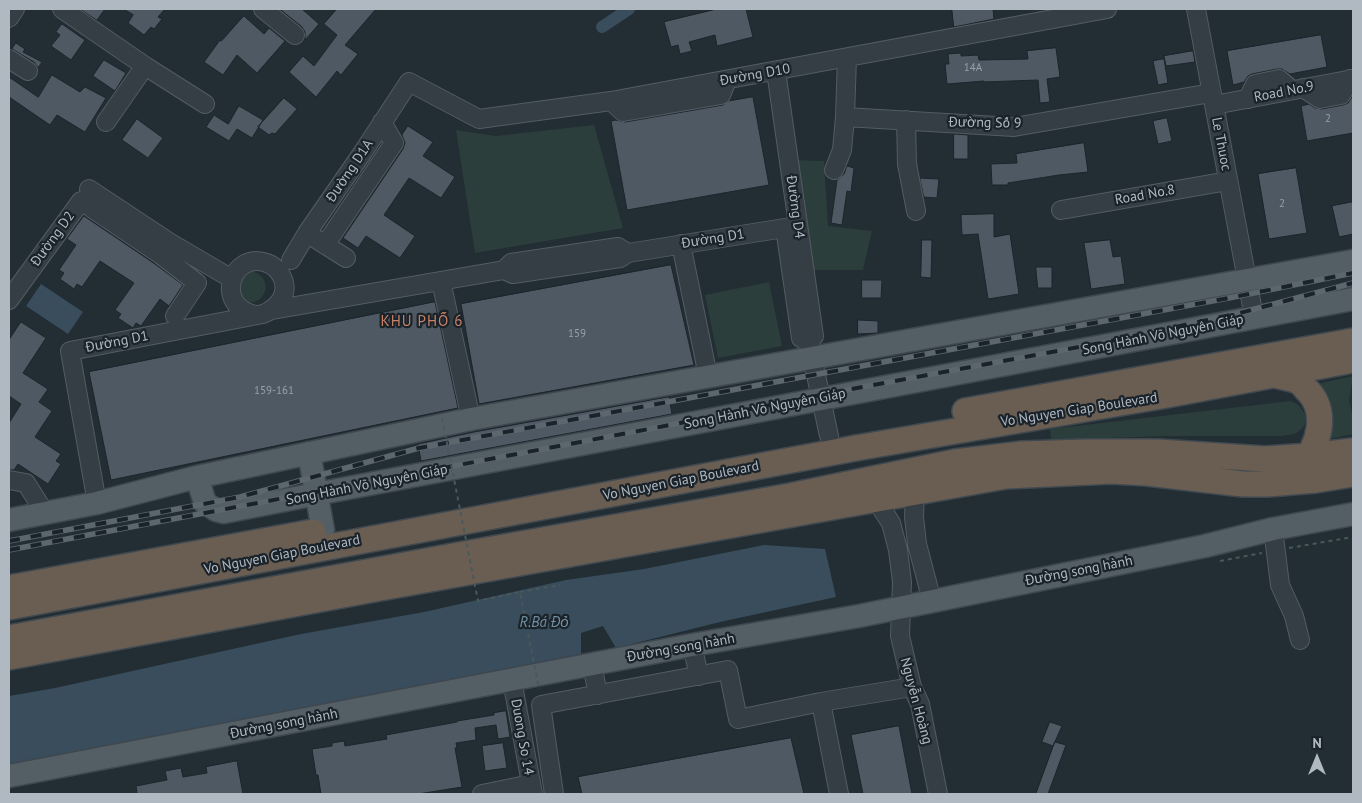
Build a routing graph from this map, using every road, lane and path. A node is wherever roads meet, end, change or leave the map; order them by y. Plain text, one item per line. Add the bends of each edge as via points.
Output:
1 (15, 9) edge
2 (62, 9) edge
3 (262, 9) edge
4 (1107, 9) edge
5 (1196, 9) edge
6 (9, 18) edge
7 (295, 35) dead end
8 (847, 58) junction
9 (9, 59) edge
10 (145, 66) junction
11 (28, 71) dead end
12 (776, 71) junction
13 (1352, 79) edge
14 (409, 82) joint
15 (1213, 99) junction
16 (205, 104) dead end
17 (845, 117) junction
18 (906, 120) junction
19 (106, 122) dead end
20 (382, 122) junction
21 (834, 170) dead end
22 (1228, 181) junction
23 (89, 189) dead end
24 (1061, 210) dead end
25 (916, 211) dead end
26 (121, 219) junction
27 (791, 227) junction
28 (307, 233) junction
29 (681, 244) junction
30 (325, 245) junction
31 (165, 249) junction
32 (346, 258) dead end
33 (291, 260) junction
34 (1353, 261) edge
35 (270, 264) junction
36 (232, 279) junction
37 (1247, 280) junction
38 (441, 281) junction
39 (284, 288) junction
40 (1353, 299) edge
41 (9, 300) edge
42 (264, 312) junction
43 (175, 316) dead end
44 (1254, 317) junction
45 (1353, 341) edge
46 (811, 350) junction
47 (1353, 360) edge
48 (1235, 362) junction
49 (1274, 375) junction
50 (708, 376) junction
51 (821, 399) junction
52 (442, 418) dead end
53 (471, 418) junction
54 (1318, 429) junction
55 (829, 436) junction
56 (1353, 451) edge
57 (309, 453) junction
58 (1310, 456) junction
59 (1265, 459) junction
60 (1353, 474) edge
61 (197, 477) junction
62 (17, 482) edge
63 (1268, 484) junction
64 (915, 493) junction
65 (316, 494) junction
66 (876, 500) junction
67 (98, 503) junction
68 (45, 513) junction
69 (1353, 514) edge
70 (16, 518) edge
71 (1273, 529) junction
72 (323, 530) junction
73 (560, 585) dead end
74 (9, 588) edge
75 (520, 592) junction
76 (932, 601) junction
77 (9, 607) edge
78 (901, 608) junction
79 (9, 638) edge
80 (1300, 640) dead end
81 (692, 645) junction
82 (9, 658) edge
83 (592, 664) junction
84 (699, 676) junction
85 (512, 680) junction
86 (912, 687) junction
87 (539, 689) dead end
88 (598, 695) junction
89 (821, 702) junction
90 (9, 776) edge
91 (532, 789) edge
92 (482, 794) edge
93 (554, 794) edge
94 (839, 794) edge
95 (938, 794) edge

1 - 6 street
2 - 10 street
3 - 7 street
4 - 8 street, Đường D10
5 - 15 street, Le Thuoc
8 - 12 street, Đường D10
8 - 17 street
9 - 11 street
10 - 16 street
10 - 19 street
12 - 14 street, Đường D10 via 611,101 479,119
12 - 27 street, Đường D4
13 - 15 street, Road No.9 via 1248,99
14 - 20 street, Đường D1A
15 - 18 street, Đường Số 9 via 1014,127
15 - 22 street, Le Thuoc
17 - 18 street, Đường Số 9
17 - 21 street via 842,150
18 - 25 street via 907,164
20 - 28 street, Đường D1A
20 - 30 street via 394,143
22 - 24 street, Road No.8
22 - 37 street, Le Thuoc
23 - 26 street
26 - 31 street
26 - 41 street, Đường D2 via 81,200
27 - 29 street, Đường D1
27 - 46 street, Đường D4 via 802,304 801,338
28 - 30 street
28 - 33 street, Đường D1A
29 - 38 street, Đường D1 via 628,252 618,247 511,263 504,270
29 - 50 street
30 - 32 street
31 - 36 street
31 - 43 street via 197,283
33 - 35 street
33 - 39 street, Đường D1A
34 - 37 main road
35 - 36 street via 248,263
35 - 39 street via 280,274
36 - 42 street via 230,287 240,309 248,313
37 - 44 street, Le Thuoc
37 - 46 main road
38 - 42 street, Đường D1
38 - 53 street
39 - 42 street via 279,304
40 - 44 main road, Song Hành Võ Nguyên Giáp
42 - 67 street, Đường D1 via 70,351
44 - 51 main road, Song Hành Võ Nguyên Giáp
45 - 48 highway, Vo Nguyen Giap Boulevard
46 - 50 main road
46 - 51 street, Đường D4
47 - 49 highway, Vo Nguyen Giap Boulevard
48 - 49 highway
48 - 55 highway, Vo Nguyen Giap Boulevard
49 - 54 highway via 1298,381 1311,393 1320,410
49 - 77 highway, Vo Nguyen Giap Boulevard via 856,448
50 - 53 main road
51 - 55 street, Đường D4
51 - 65 main road, Song Hành Võ Nguyên Giáp
52 - 75 path, bridge via 478,601
53 - 57 main road
54 - 58 highway
54 - 59 highway via 1304,442
55 - 72 highway, Vo Nguyen Giap Boulevard
56 - 58 highway
57 - 61 main road
57 - 65 main road
58 - 59 highway
58 - 63 highway via 1290,476
59 - 79 highway via 1158,452 1086,452 1022,454 955,462 790,496
60 - 63 highway
61 - 65 main road, Song Hành Võ Nguyên Giáp via 205,503 224,512
61 - 67 main road
62 - 68 street
62 - 70 street
63 - 64 highway via 1112,470 1006,476
64 - 66 highway
64 - 76 street via 917,544
65 - 72 main road
66 - 78 street, Nguyễn Hoàng via 891,524 897,544 902,574
66 - 82 highway via 390,586
67 - 68 main road
68 - 70 main road
69 - 71 main road, Đường song hành
71 - 76 main road, Đường song hành
71 - 80 street via 1280,585 1294,616
72 - 74 highway, Vo Nguyen Giap Boulevard
73 - 75 path
75 - 87 path, bridge
76 - 78 main road, Đường song hành
78 - 81 main road, Đường song hành
78 - 86 street, Nguyễn Hoàng via 900,636
81 - 83 main road, Đường song hành
81 - 84 street
83 - 85 main road, Đường song hành
83 - 88 street
84 - 88 street
84 - 89 street via 728,670 738,719
85 - 90 main road, Đường song hành
85 - 91 street, Duong So 14
86 - 89 street
86 - 95 street, Nguyễn Hoàng via 920,704
88 - 93 street via 541,705
89 - 94 street
91 - 92 street

